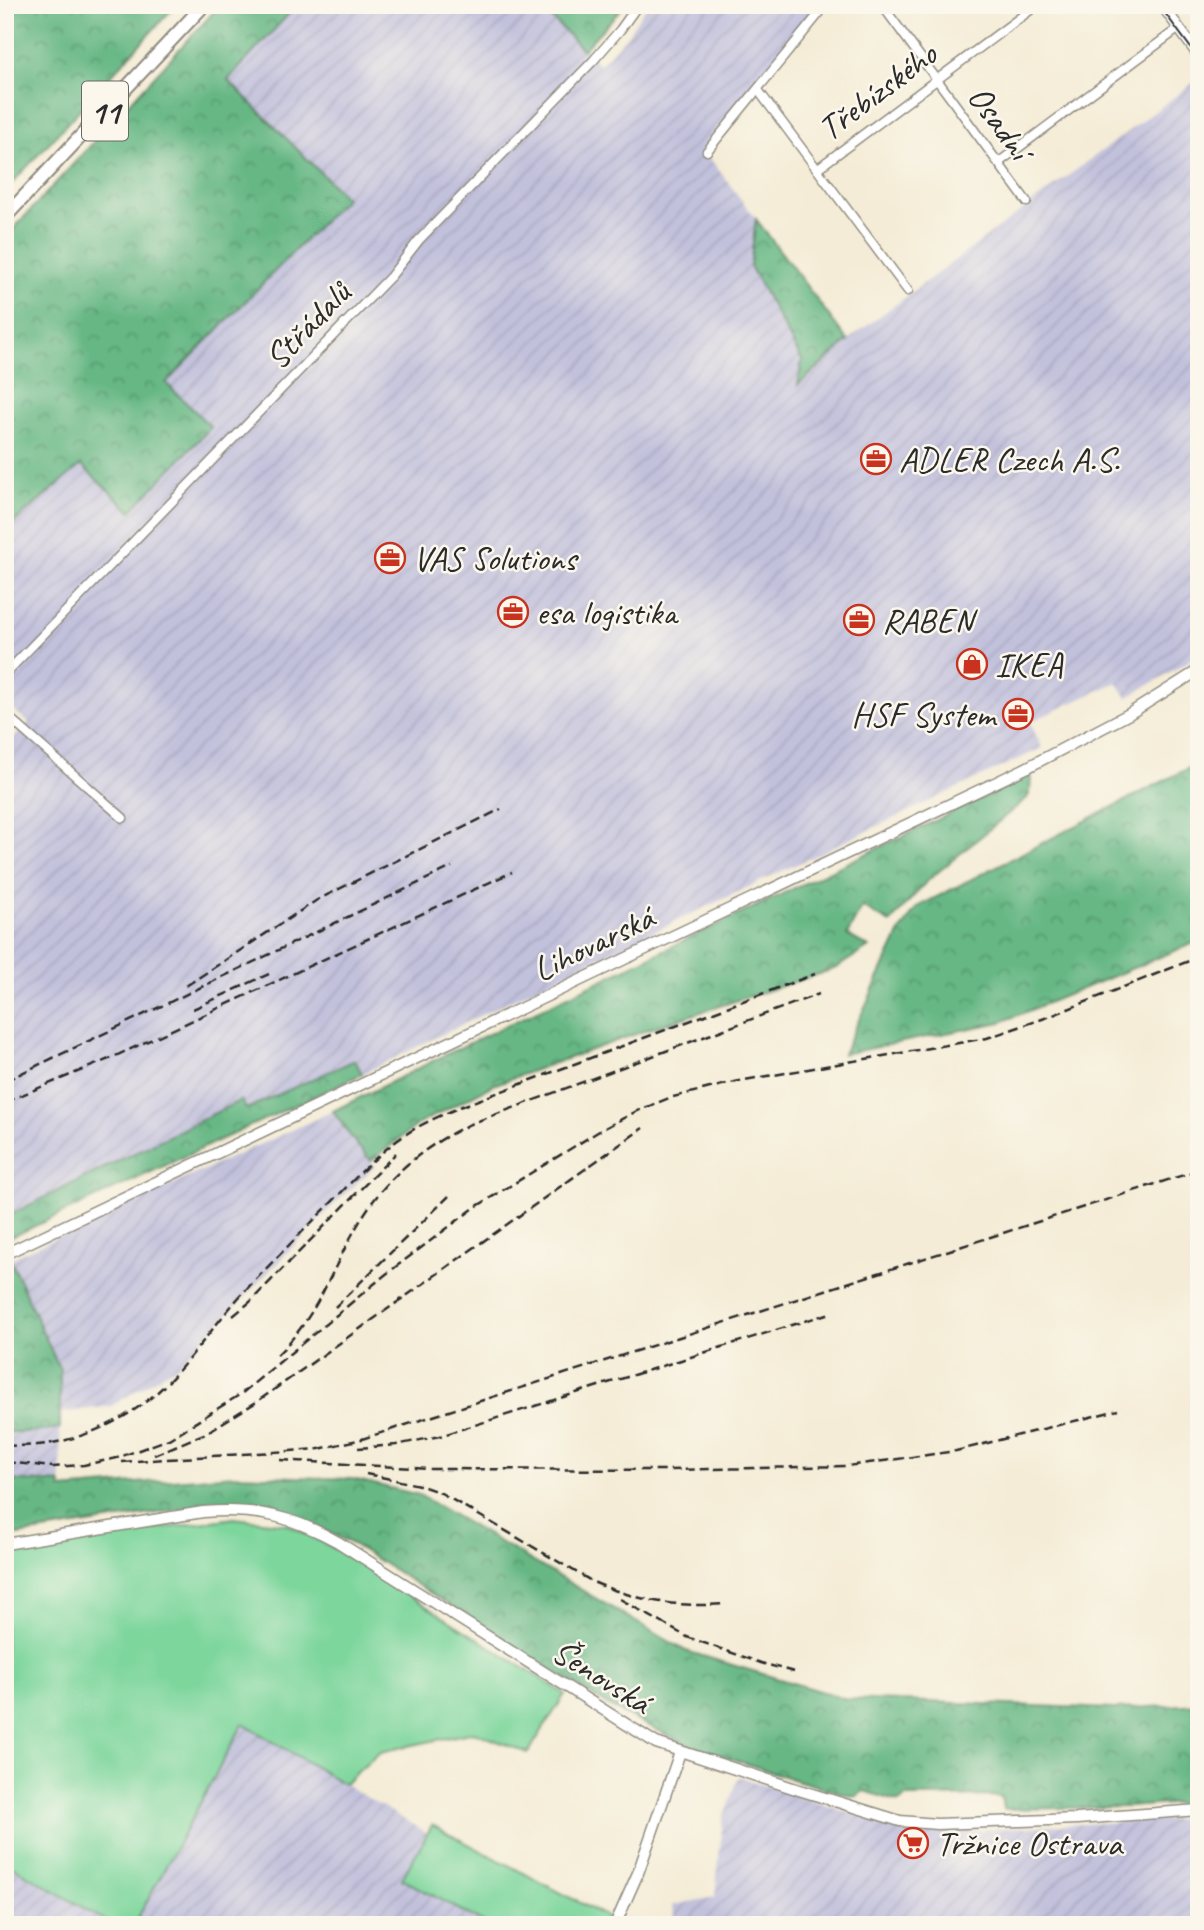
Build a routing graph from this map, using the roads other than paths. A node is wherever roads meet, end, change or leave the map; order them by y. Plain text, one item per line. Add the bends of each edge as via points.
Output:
1 (204, 5) edge
2 (638, 5) edge
3 (827, 5) edge
4 (882, 5) edge
5 (1037, 5) edge
6 (1162, 5) edge
7 (1179, 29) junction
8 (1199, 56) edge
9 (937, 80) junction
10 (758, 90) junction
11 (707, 150) dead end
12 (998, 163) junction
13 (817, 169) junction
14 (1027, 202) dead end
15 (5, 217) edge
16 (908, 290) dead end
17 (1199, 670) edge
18 (5, 674) edge
19 (5, 714) edge
20 (123, 818) dead end
21 (5, 1254) edge
22 (5, 1544) edge
23 (680, 1752) junction
24 (1199, 1810) edge
25 (615, 1925) edge

1 - 15 main road, 11
2 - 18 street, Střádalů via 593,61 434,224 391,276
3 - 10 street
4 - 9 street, Osadní
5 - 9 street, Třebízského
6 - 7 street
7 - 8 street
7 - 12 street
9 - 12 street, Osadní
9 - 13 street, Třebízského
10 - 11 street
10 - 13 street
12 - 14 street, Osadní
13 - 16 street
17 - 21 street, Lihovarská via 1129,714 1026,768
19 - 20 street
22 - 23 street, Šenovská via 203,1512 259,1512 293,1520 338,1542 656,1743
23 - 24 street, Šenovská via 900,1821 977,1824
23 - 25 street

